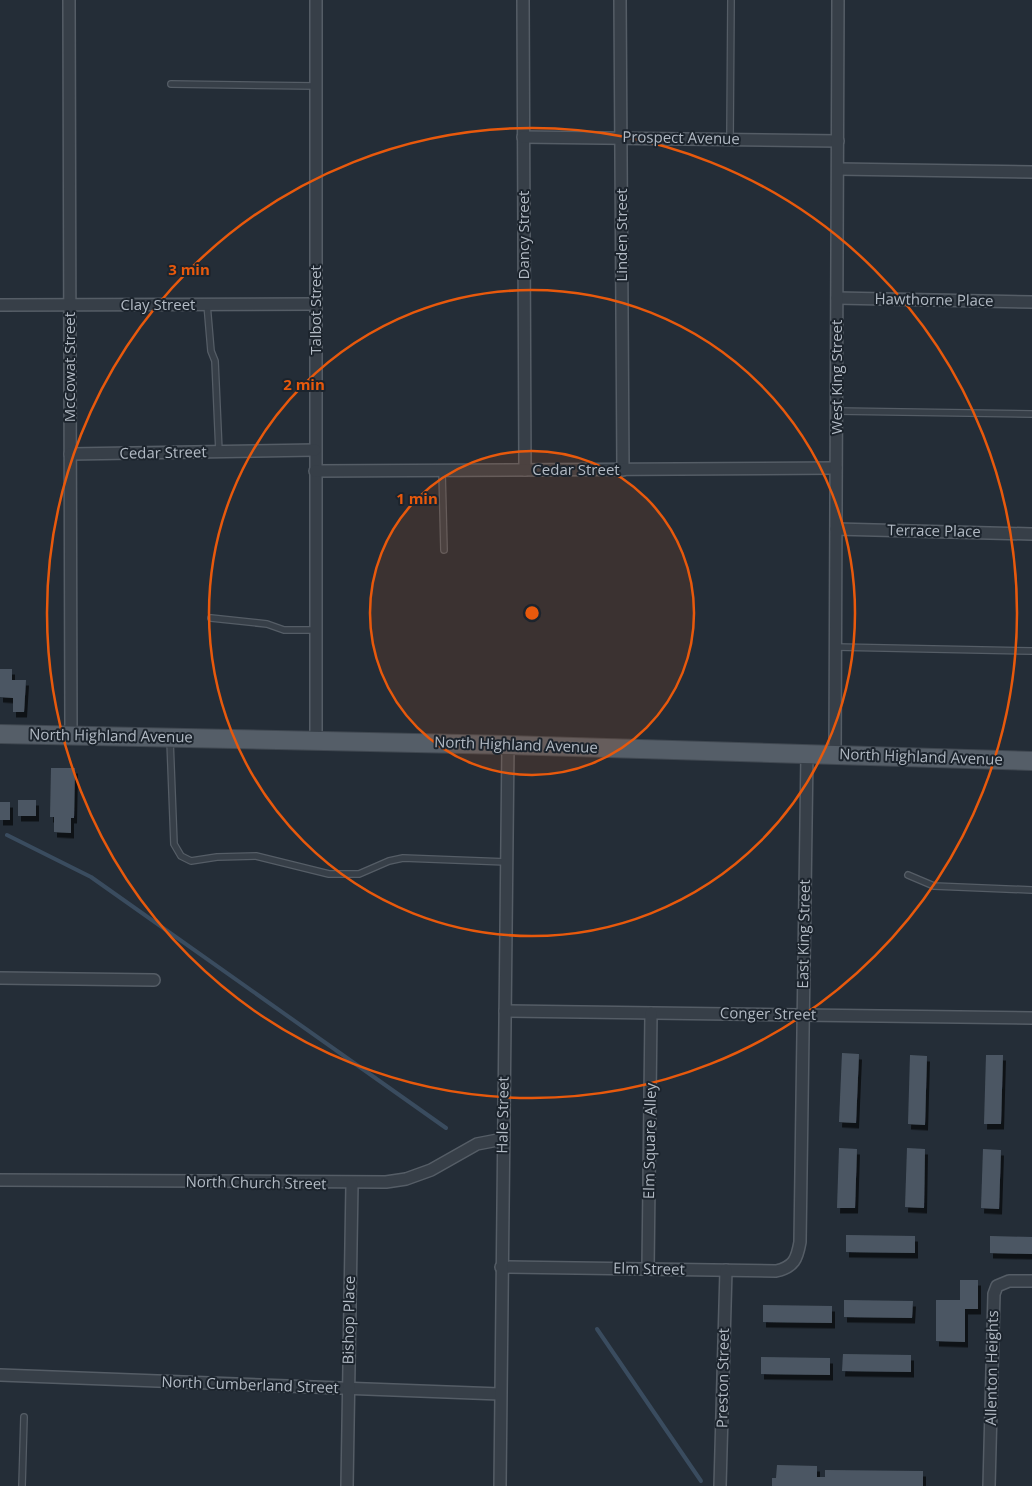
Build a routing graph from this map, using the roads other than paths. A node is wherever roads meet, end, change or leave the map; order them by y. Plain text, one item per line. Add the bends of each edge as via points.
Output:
1 (69, 0) edge
2 (316, 0) edge
3 (523, 0) edge
4 (620, 0) edge
5 (731, 0) edge
6 (838, 0) edge
7 (171, 84) dead end
8 (316, 86) junction
9 (523, 137) junction
10 (621, 137) junction
11 (730, 139) junction
12 (838, 141) junction
13 (838, 169) junction
14 (1032, 172) edge
15 (837, 298) junction
16 (1032, 302) edge
17 (208, 304) junction
18 (316, 304) junction
19 (0, 305) edge
20 (70, 305) junction
21 (836, 411) junction
22 (1032, 414) edge
23 (315, 450) junction
24 (220, 452) junction
25 (70, 454) junction
26 (836, 468) junction
27 (525, 470) junction
28 (623, 470) junction
29 (442, 471) junction
30 (315, 472) junction
31 (836, 529) junction
32 (1032, 534) edge
33 (444, 550) dead end
34 (211, 618) dead end
35 (318, 630) junction
36 (836, 647) junction
37 (1032, 651) edge
38 (0, 734) edge
39 (71, 734) junction
40 (170, 737) junction
41 (316, 740) junction
42 (508, 744) junction
43 (807, 754) junction
44 (835, 754) junction
45 (1032, 760) edge
46 (507, 862) junction
47 (908, 875) dead end
48 (1032, 890) edge
49 (0, 978) edge
50 (154, 980) dead end
51 (505, 1011) junction
52 (651, 1013) junction
53 (803, 1015) junction
54 (1032, 1018) edge
55 (502, 1138) junction
56 (0, 1180) edge
57 (352, 1184) junction
58 (794, 1264) joint
59 (501, 1267) junction
60 (648, 1270) junction
61 (726, 1270) junction
62 (1032, 1281) edge
63 (0, 1375) edge
64 (348, 1389) junction
65 (500, 1394) junction
66 (24, 1417) dead end
67 (22, 1486) edge
68 (347, 1486) edge
69 (500, 1486) edge
70 (720, 1486) edge
71 (989, 1486) edge

1 - 20 street, McCowat Street
2 - 8 street, Talbot Street
3 - 9 street, Dancy Street
4 - 10 street, Linden Street
5 - 11 lane
6 - 12 street, West King Street
7 - 8 lane
8 - 18 street, Talbot Street
9 - 10 street, Prospect Avenue
9 - 27 street, Dancy Street
10 - 11 street, Prospect Avenue
10 - 28 street, Linden Street
11 - 12 street, Prospect Avenue
12 - 13 street, West King Street
13 - 14 street
13 - 15 street, West King Street
15 - 16 street, Hawthorne Place
15 - 21 street, West King Street
17 - 18 street, Clay Street
17 - 20 street, Clay Street
17 - 24 lane
18 - 23 street, Talbot Street
19 - 20 street, Clay Street
20 - 25 street, McCowat Street
21 - 22 lane
21 - 26 street, West King Street
23 - 24 street, Cedar Street
23 - 30 street, Talbot Street
24 - 25 street, Cedar Street
25 - 39 street, McCowat Street
26 - 28 street, Cedar Street
26 - 31 street, West King Street
27 - 28 street, Cedar Street
27 - 29 street, Cedar Street
29 - 30 street, Cedar Street
29 - 33 lane
30 - 35 street, Talbot Street
31 - 32 street, Terrace Place
31 - 36 street, West King Street
34 - 35 lane via 267,624 284,630
35 - 41 street, Talbot Street
36 - 37 lane
36 - 44 street, West King Street
38 - 39 main road, North Highland Avenue
39 - 40 main road, North Highland Avenue
40 - 41 main road, North Highland Avenue
40 - 46 lane via 174,844 181,856 191,861 256,856 329,874 359,874 404,858
41 - 42 main road, North Highland Avenue
42 - 43 main road, North Highland Avenue
42 - 46 street, Hale Street
43 - 44 main road, North Highland Avenue
43 - 53 street, East King Street
44 - 45 main road, North Highland Avenue
46 - 51 street, Hale Street
47 - 48 lane via 934,886
49 - 50 street
51 - 52 street, Conger Street
51 - 55 street, Hale Street
52 - 53 street, Conger Street
52 - 60 street, Elm Square Alley
53 - 54 street, Conger Street
53 - 58 street, East King Street via 800,1242
55 - 57 street, North Church Street via 477,1144 431,1170 406,1179
55 - 59 street, Hale Street
56 - 57 street, North Church Street
57 - 64 street, Bishop Place
58 - 61 street, Elm Street via 776,1271
59 - 60 street, Elm Street
59 - 65 street, Hale Street
60 - 61 street, Elm Street
61 - 70 street, Preston Street
62 - 71 street, Allenton Heights via 1009,1281 997,1286 994,1294
63 - 64 street, North Cumberland Street
64 - 65 street, North Cumberland Street
64 - 68 street, Bishop Place
65 - 69 street, Hale Street
66 - 67 lane

